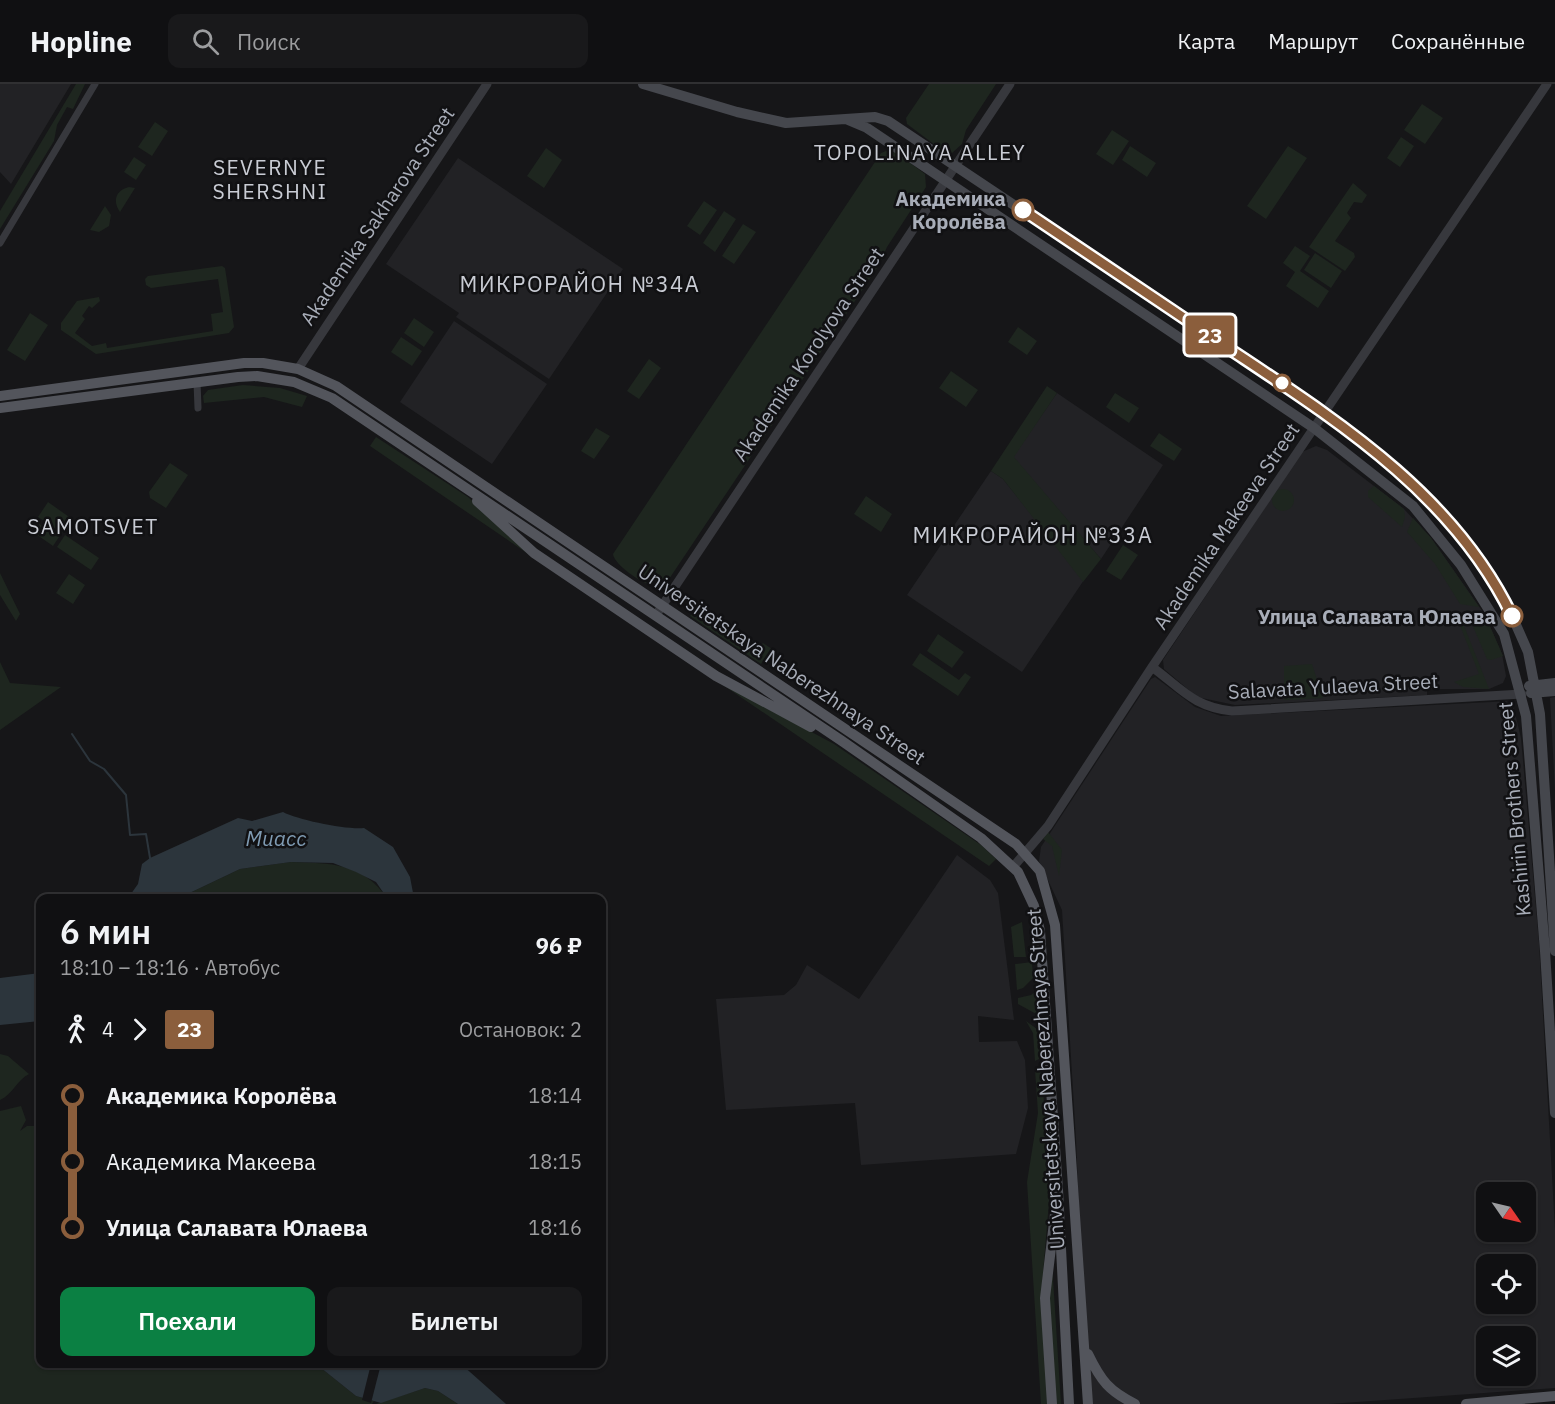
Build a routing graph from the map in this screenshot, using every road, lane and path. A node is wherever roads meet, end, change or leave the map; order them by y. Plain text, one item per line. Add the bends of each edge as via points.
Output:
1 (95, 84) edge
2 (487, 84) edge
3 (643, 84) edge
4 (1010, 84) edge
5 (1547, 84) edge
6 (841, 118) junction
7 (956, 165) junction
8 (945, 181) junction
9 (0, 243) edge
10 (298, 369) junction
11 (197, 382) junction
12 (294, 382) junction
13 (0, 396) edge
14 (0, 408) edge
15 (198, 408) dead end
16 (1324, 412) junction
17 (1314, 428) junction
18 (458, 481) junction
19 (663, 605) junction
20 (656, 615) junction
21 (1152, 667) junction
22 (1555, 683) edge
23 (1536, 689) junction
24 (1521, 690) junction
25 (1555, 691) edge
26 (842, 741) junction
27 (1546, 806) junction
28 (1534, 807) junction
29 (1026, 854) junction
30 (1013, 867) junction
31 (1555, 951) edge
32 (1555, 1113) edge
33 (1058, 1190) junction
34 (1084, 1347) junction
35 (1555, 1396) edge
36 (1052, 1404) edge
37 (1069, 1404) edge
38 (1088, 1404) edge
39 (1135, 1404) edge
40 (1466, 1404) edge

1 - 9 street
2 - 10 street, Akademika Sakharova Street
3 - 6 main road, Kashirin Brothers Street via 783,122
4 - 7 street, Akademika Korolyova Street
5 - 16 street, Akademika Makeeva Street
6 - 7 main road, Kashirin Brothers Street via 875,117 888,121
6 - 8 main road, Kashirin Brothers Street via 867,128
7 - 8 street, Akademika Korolyova Street
7 - 16 main road, Kashirin Brothers Street
8 - 17 main road, Kashirin Brothers Street
8 - 19 street, Akademika Korolyova Street
10 - 12 main road
10 - 13 main road, Universitetskaya Naberezhnaya Street via 243,363
10 - 19 main road, Universitetskaya Naberezhnaya Street via 336,386
11 - 12 main road, Universitetskaya Naberezhnaya Street via 257,376
11 - 14 main road, Universitetskaya Naberezhnaya Street
11 - 15 street
12 - 18 main road, Universitetskaya Naberezhnaya Street via 332,398
16 - 17 street, Akademika Makeeva Street
16 - 23 main road, Kashirin Brothers Street via 1414,484 1463,540 1509,609 1528,652
17 - 21 street, Akademika Makeeva Street
17 - 24 main road, Kashirin Brothers Street via 1413,506 1440,538 1504,634
18 - 20 main road, Universitetskaya Naberezhnaya Street
18 - 26 main road via 534,553 716,676
19 - 20 street, Akademika Korolyova Street
19 - 29 main road, Universitetskaya Naberezhnaya Street via 993,827
20 - 26 main road, Universitetskaya Naberezhnaya Street
21 - 24 street, Salavata Yulaeva Street via 1196,702 1232,711 1493,696
21 - 29 street, Akademika Makeeva Street
22 - 23 main road, Salavata Yulaeva Street
23 - 24 main road, Salavata Yulaeva Street
23 - 25 main road, Salavata Yulaeva Street
23 - 27 main road, Kashirin Brothers Street
24 - 28 main road, Kashirin Brothers Street
26 - 30 main road, Universitetskaya Naberezhnaya Street via 981,838
27 - 28 main road
27 - 31 main road, Kashirin Brothers Street
28 - 32 main road, Kashirin Brothers Street
29 - 30 street, Akademika Makeeva Street
29 - 34 main road, Universitetskaya Naberezhnaya Street via 1040,871 1055,925
30 - 33 main road, Universitetskaya Naberezhnaya Street via 1034,906 1040,931
33 - 36 main road via 1045,1298
33 - 37 main road, Universitetskaya Naberezhnaya Street
34 - 38 main road, Universitetskaya Naberezhnaya Street
34 - 39 main road via 1108,1387
35 - 40 main road

